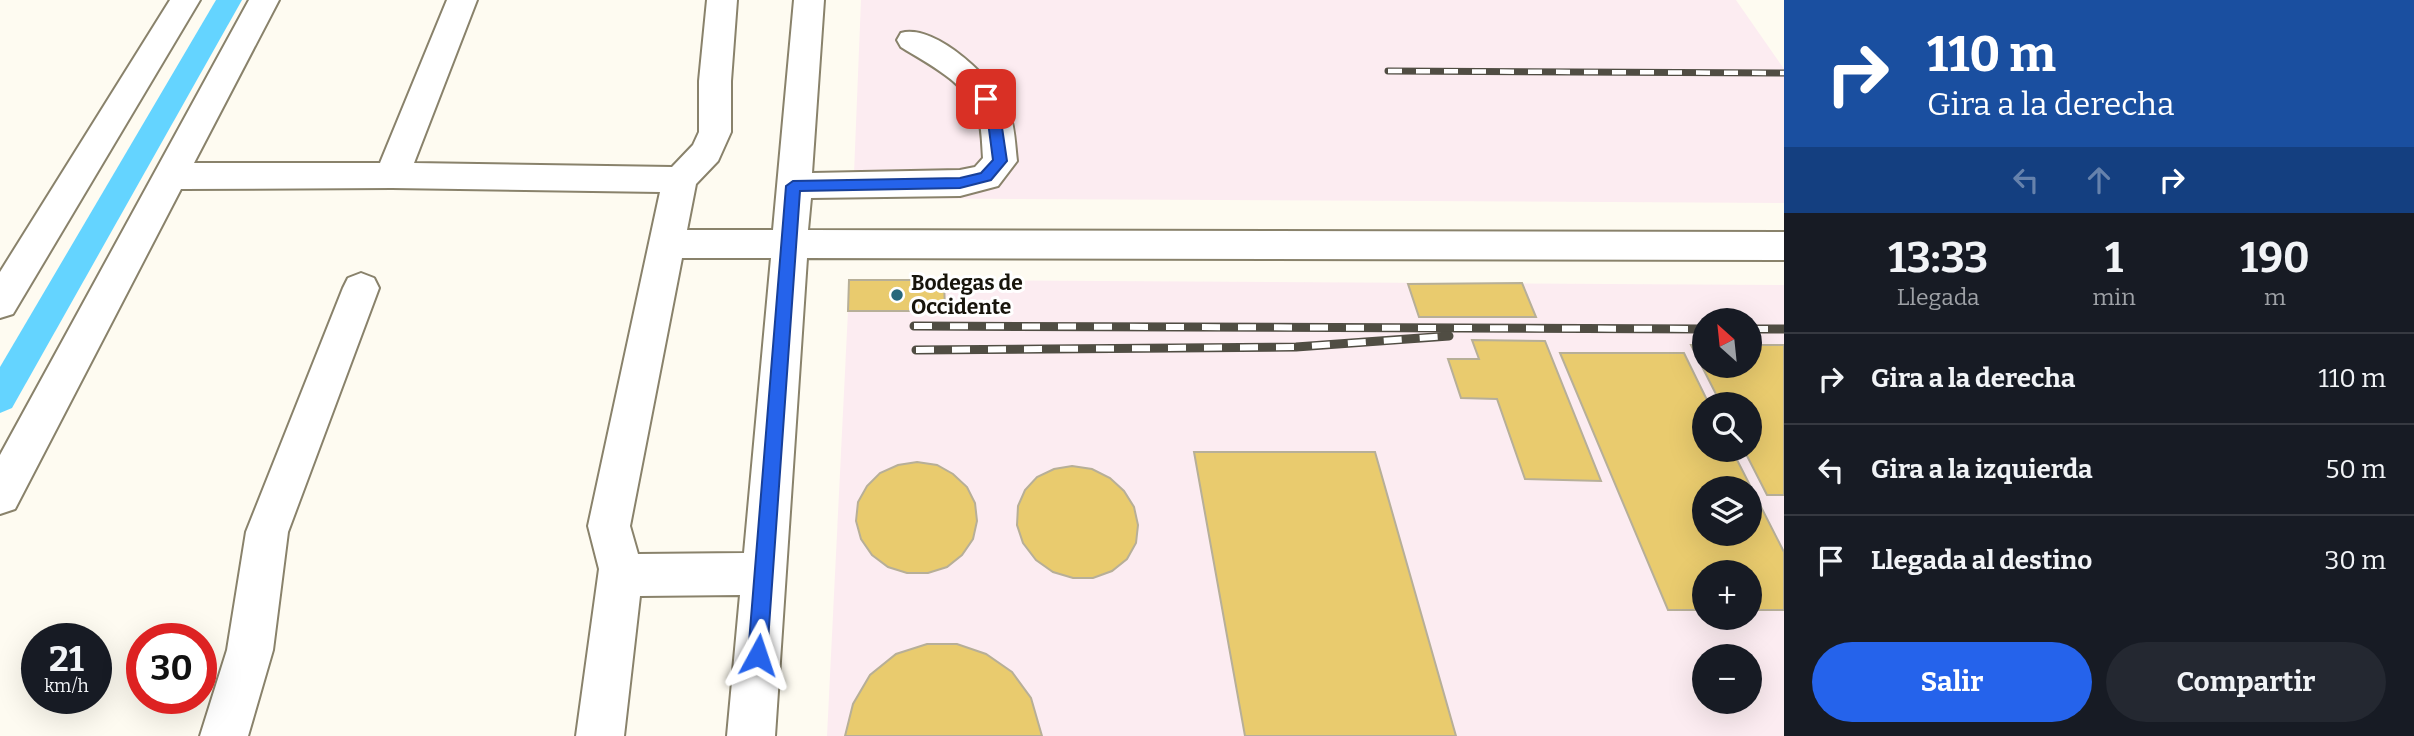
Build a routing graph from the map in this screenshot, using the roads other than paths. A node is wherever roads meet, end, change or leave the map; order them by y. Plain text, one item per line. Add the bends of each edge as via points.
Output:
1 (185, 0) edge
2 (264, 0) edge
3 (462, 0) edge
4 (722, 0) edge
5 (809, 0) edge
6 (912, 40) dead end
7 (392, 174) junction
8 (171, 176) junction
9 (680, 180) junction
10 (793, 186) junction
11 (667, 244) junction
12 (789, 244) junction
13 (1784, 246) edge
14 (361, 288) dead end
15 (0, 303) edge
16 (0, 495) edge
17 (621, 569) junction
18 (765, 574) junction
19 (224, 736) edge
20 (600, 736) edge
21 (751, 736) edge

1 - 15 street
2 - 8 street
3 - 7 street
4 - 9 street via 715,132 706,152
5 - 10 street
6 - 10 street via 947,62 986,99 994,114 1000,161 986,177 960,183
7 - 8 street
7 - 9 street
8 - 16 street
9 - 11 street
10 - 12 street
11 - 12 street
11 - 17 street via 609,526
12 - 13 street
12 - 18 street
14 - 19 street via 267,532 250,650
17 - 18 street via 635,575
17 - 20 street
18 - 21 street

